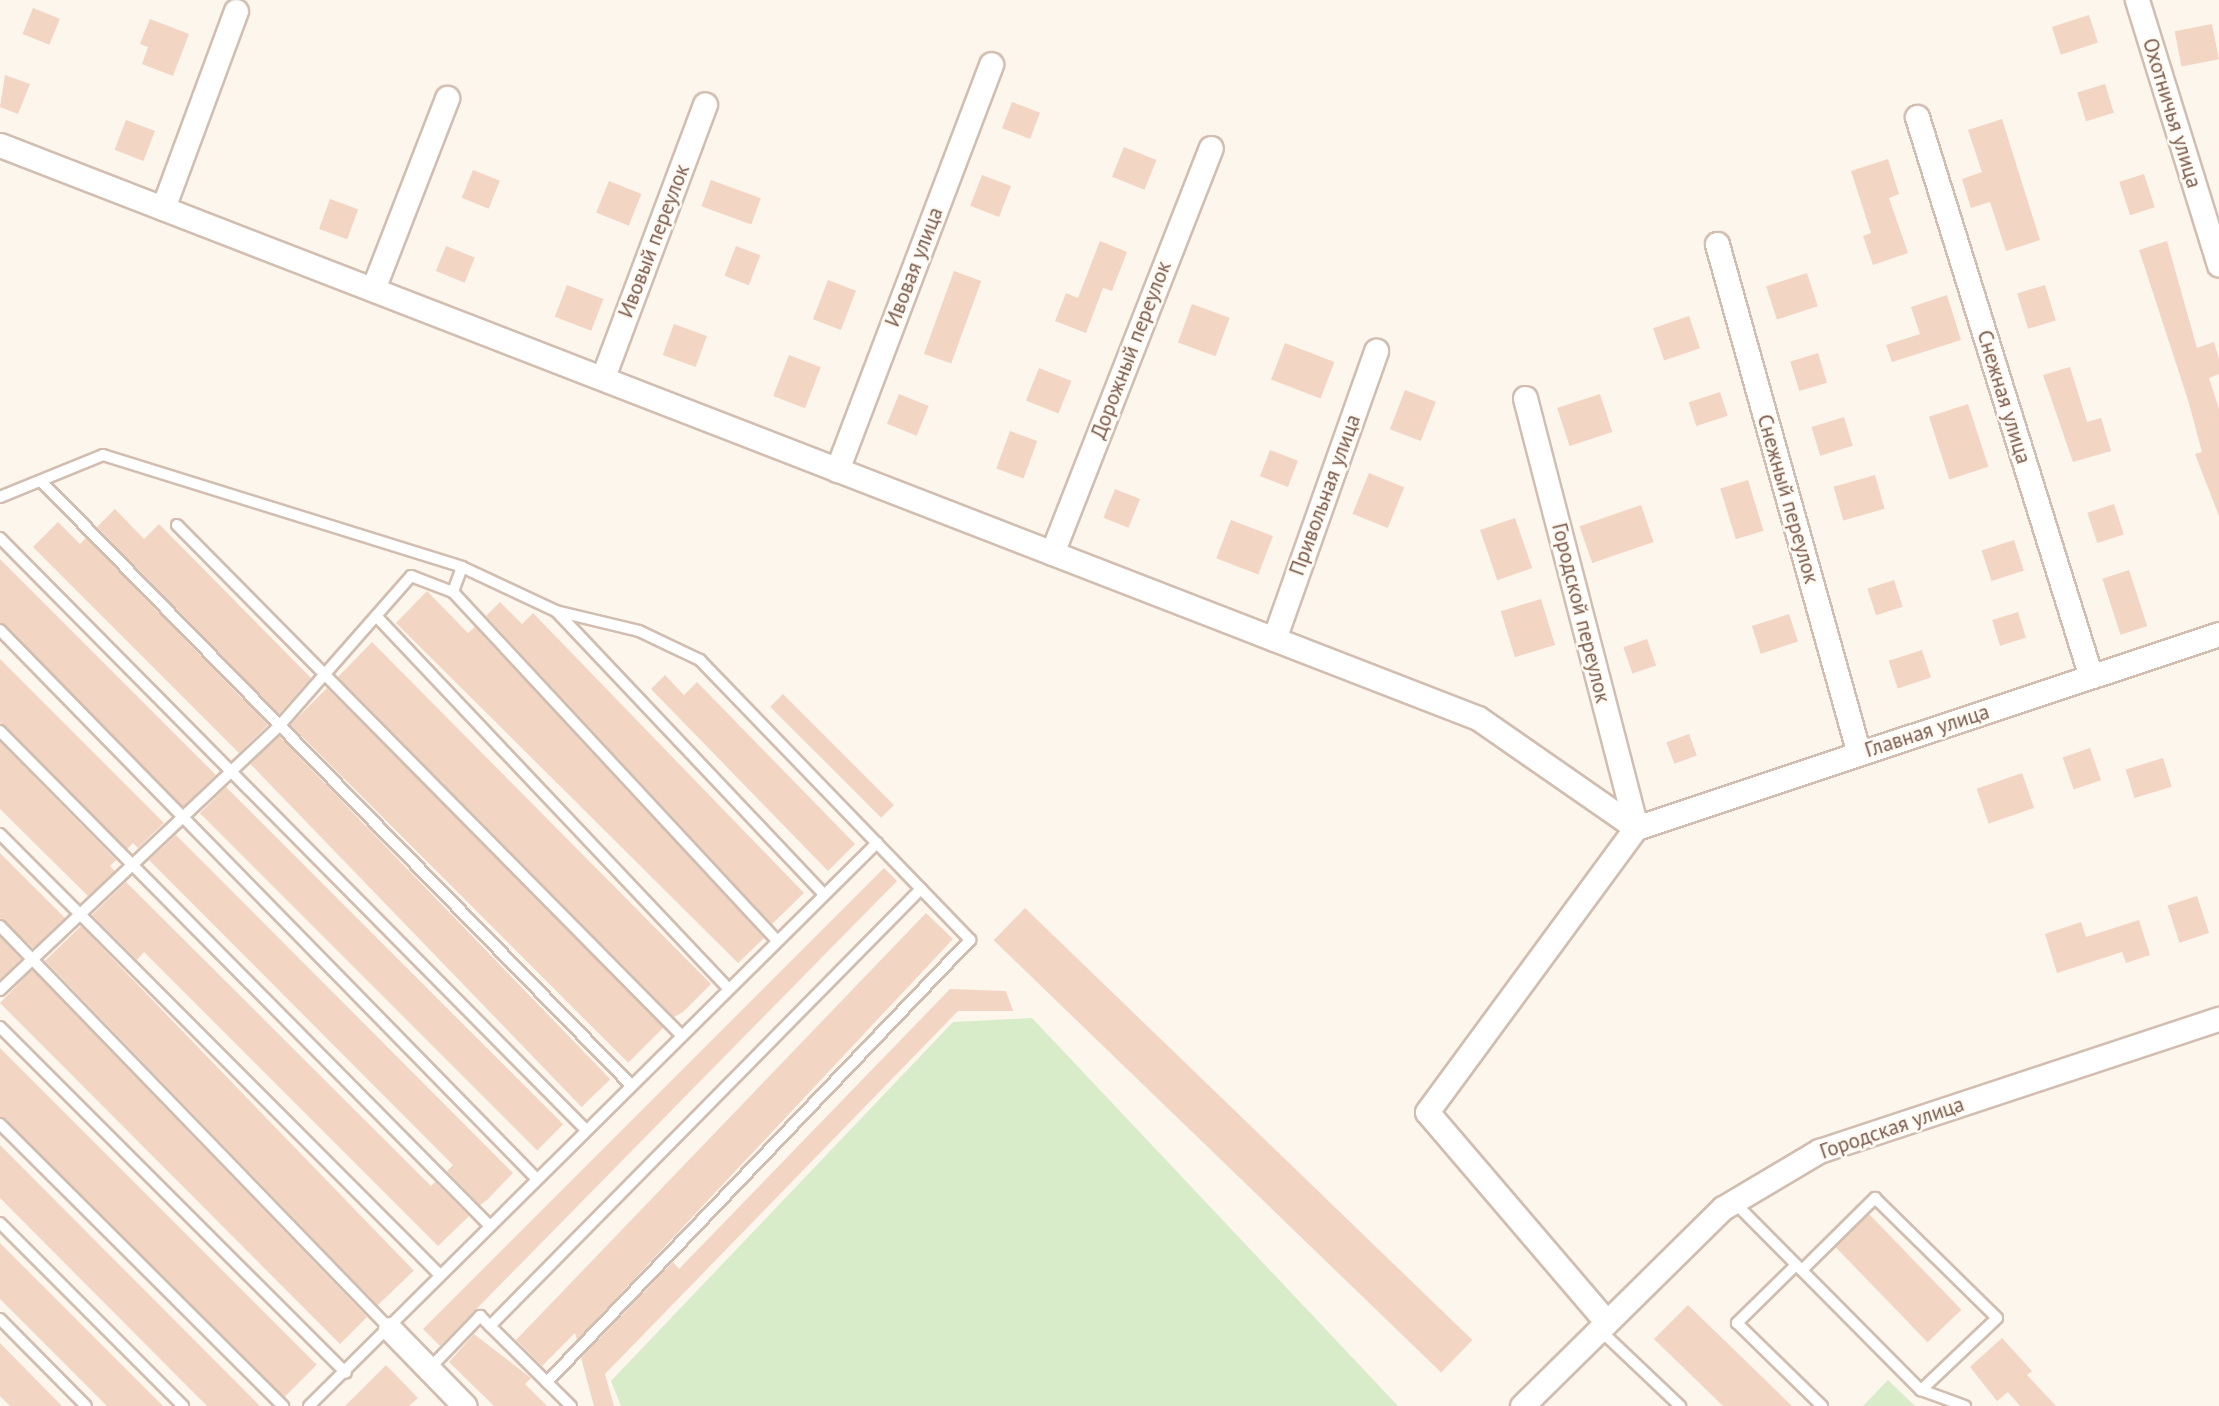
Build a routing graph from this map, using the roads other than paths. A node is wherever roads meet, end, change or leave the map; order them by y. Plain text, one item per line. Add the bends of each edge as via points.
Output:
1 (2137, 0) edge
2 (236, 11) dead end
3 (991, 64) dead end
4 (447, 98) dead end
5 (705, 104) dead end
6 (1917, 117) dead end
7 (0, 145) edge
8 (1211, 148) dead end
9 (163, 208) junction
10 (1717, 244) dead end
11 (2219, 265) edge
12 (373, 289) junction
13 (1377, 351) dead end
14 (603, 377) junction
15 (1525, 398) dead end
16 (837, 470) junction
17 (43, 484) junction
18 (0, 496) edge
19 (177, 525) dead end
20 (0, 538) edge
21 (1052, 553) junction
22 (462, 567) junction
23 (453, 592) junction
24 (556, 611) junction
25 (378, 618) junction
26 (0, 630) edge
27 (2219, 634) edge
28 (1274, 639) junction
29 (328, 675) junction
30 (2091, 677) junction
31 (282, 724) junction
32 (0, 731) edge
33 (1859, 754) junction
34 (230, 771) junction
35 (182, 818) junction
36 (1636, 828) junction
37 (0, 834) edge
38 (877, 843) junction
39 (133, 865) junction
40 (921, 889) junction
41 (824, 894) junction
42 (78, 914) junction
43 (0, 926) edge
44 (776, 941) junction
45 (31, 957) junction
46 (727, 987) junction
47 (0, 990) edge
48 (2219, 1018) edge
49 (0, 1027) edge
50 (681, 1035) junction
51 (630, 1084) junction
52 (0, 1124) edge
53 (585, 1129) junction
54 (536, 1177) junction
55 (1733, 1201) junction
56 (0, 1223) edge
57 (489, 1225) junction
58 (1799, 1268) junction
59 (439, 1275) junction
60 (0, 1319) edge
61 (1600, 1323) junction
62 (490, 1326) junction
63 (390, 1329) junction
64 (429, 1369) junction
65 (346, 1373) junction
66 (547, 1382) junction
67 (1922, 1390) junction
68 (86, 1406) edge
69 (183, 1406) edge
70 (282, 1406) edge
71 (309, 1406) edge
72 (465, 1406) edge
73 (571, 1406) edge
74 (1522, 1406) edge
75 (1680, 1406) edge
76 (1822, 1406) edge
77 (1965, 1406) edge

1 - 11 street, Охотничья улица
2 - 9 street
3 - 16 street, Ивовая улица
4 - 12 street
5 - 14 street, Ивовый переулок
6 - 30 street, Снежная улица
7 - 9 street
8 - 21 street, Дорожный переулок
9 - 12 street
10 - 33 street, Снежный переулок
12 - 14 street
13 - 28 street, Привольная улица
14 - 16 street
15 - 36 street, Городской переулок
16 - 21 street
17 - 18 lane
17 - 22 lane via 103,455
17 - 31 lane
19 - 29 lane
20 - 34 lane
21 - 28 street
22 - 23 lane
22 - 24 lane
23 - 25 lane via 411,576
23 - 44 lane
24 - 38 lane via 639,631 700,660
24 - 41 lane
25 - 29 lane
25 - 46 lane
26 - 35 lane
27 - 30 street, Главная улица
28 - 36 street via 1478,718
29 - 31 lane
29 - 50 lane
30 - 33 street, Главная улица
31 - 34 lane
31 - 51 lane
32 - 39 lane
33 - 36 street, Главная улица
34 - 35 lane
34 - 53 lane
35 - 39 lane
35 - 54 lane
36 - 61 street via 1427,1112
37 - 42 lane
38 - 40 lane
38 - 41 lane
39 - 42 lane
39 - 57 lane
40 - 62 lane
40 - 66 lane via 970,940
41 - 44 lane
42 - 45 lane
42 - 59 lane
43 - 45 lane
44 - 46 lane
45 - 47 lane
45 - 63 lane
46 - 50 lane
48 - 55 street, Городская улица via 1819,1151
49 - 65 lane
50 - 51 lane
51 - 53 lane
52 - 70 lane
53 - 54 lane
54 - 57 lane
55 - 58 lane
55 - 61 street, Городская улица
56 - 69 lane
57 - 59 lane
58 - 67 lane
58 - 67 lane via 1875,1198 1997,1318
58 - 76 lane via 1737,1323
59 - 63 lane
60 - 68 lane
61 - 74 street, Городская улица
61 - 75 lane
62 - 64 lane via 480,1317
62 - 66 lane
63 - 64 street
63 - 65 lane
64 - 72 street
65 - 71 lane
66 - 73 lane
67 - 77 lane

